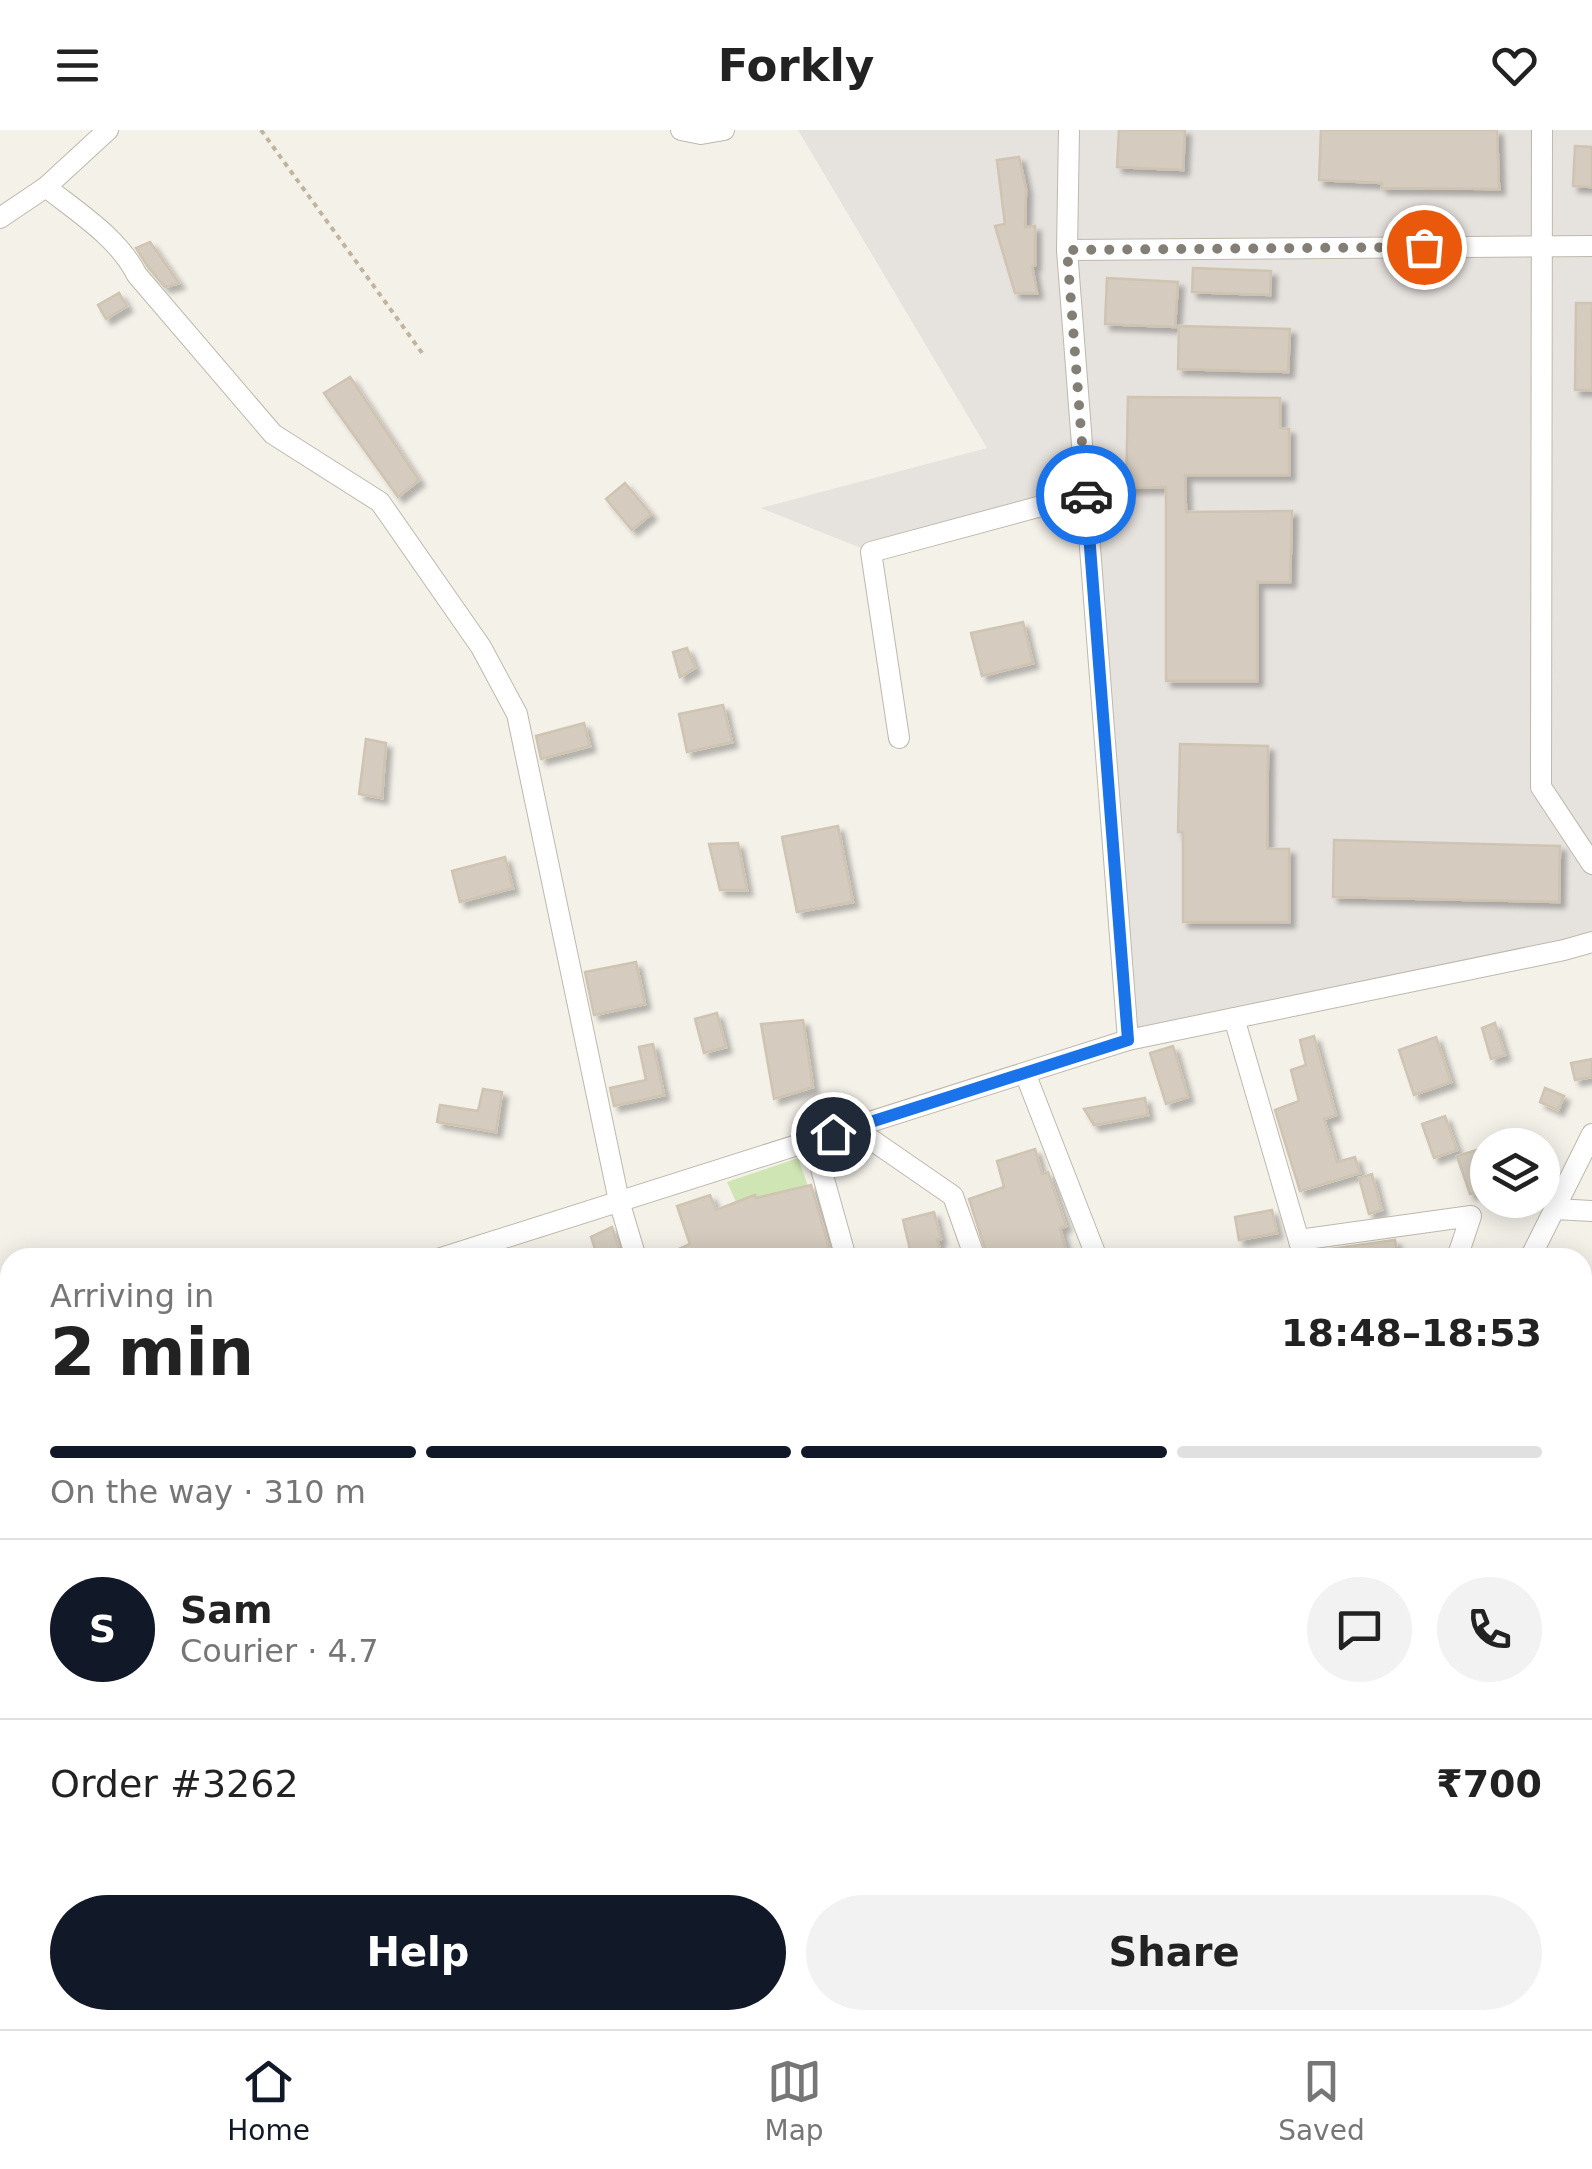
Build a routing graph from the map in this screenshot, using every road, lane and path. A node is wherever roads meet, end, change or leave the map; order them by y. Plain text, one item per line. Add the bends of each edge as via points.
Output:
1 (108, 130) edge
2 (261, 130) edge
3 (681, 130) edge
4 (724, 130) edge
5 (1069, 130) edge
6 (1542, 130) edge
7 (46, 187) junction
8 (0, 218) edge
9 (1542, 246) junction
10 (1592, 246) edge
11 (1067, 250) junction
12 (425, 356) dead end
13 (1086, 494) junction
14 (899, 738) dead end
15 (1592, 864) edge
16 (1592, 942) edge
17 (1234, 1018) junction
18 (1128, 1040) junction
19 (1024, 1072) junction
20 (853, 1127) junction
21 (1592, 1134) edge
22 (812, 1140) junction
23 (1560, 1199) edge
24 (619, 1201) junction
25 (1560, 1209) edge
26 (1592, 1211) edge
27 (1550, 1218) edge
28 (499, 1248) edge
29 (633, 1248) edge
30 (843, 1248) edge
31 (971, 1248) edge
32 (1093, 1248) edge
33 (1302, 1248) edge
34 (1307, 1248) edge
35 (1461, 1248) edge
36 (1535, 1248) edge

1 - 7 street
2 - 12 path
3 - 4 street
5 - 11 street
6 - 9 street
7 - 8 street
7 - 24 street via 129,259 273,434 380,502 481,647 517,714
9 - 10 street
9 - 11 street
9 - 15 street via 1541,787
11 - 13 street
13 - 14 street via 871,552
13 - 18 street
16 - 17 street
17 - 18 street
17 - 33 street
18 - 19 street
19 - 20 street
19 - 32 street
20 - 22 street
20 - 31 street via 953,1196
21 - 23 street
22 - 24 street
22 - 30 street
24 - 28 street
24 - 29 street
25 - 26 street
27 - 36 street
34 - 35 street via 1472,1216

